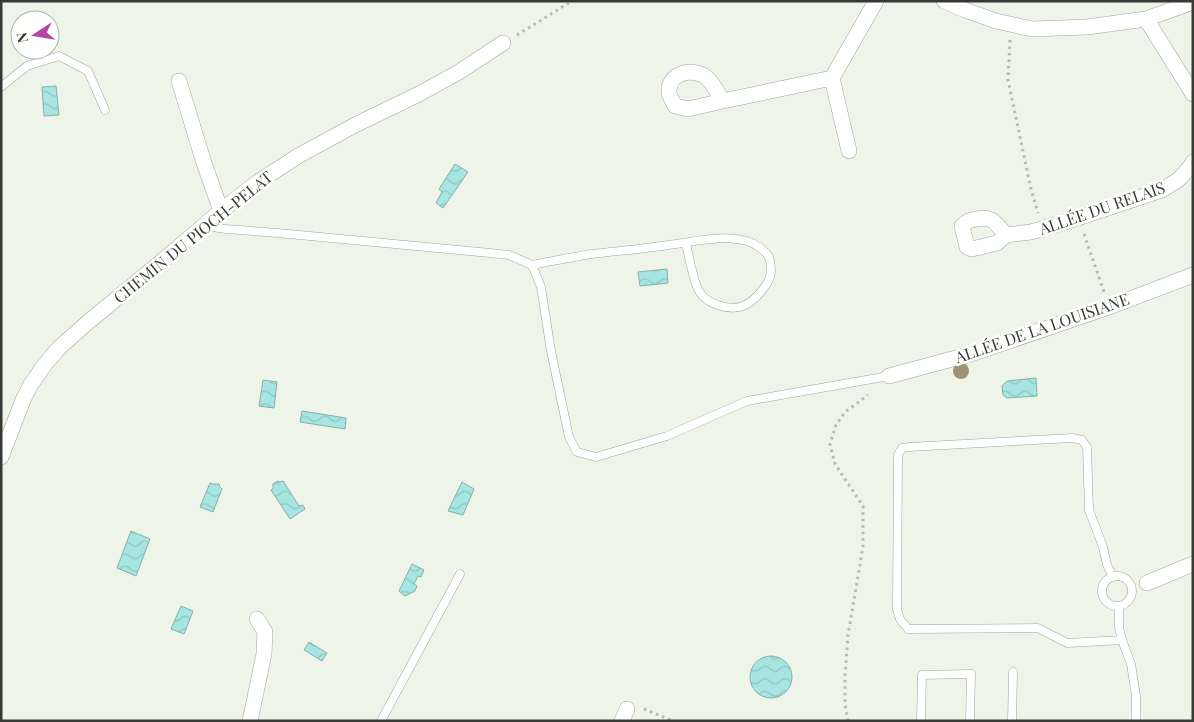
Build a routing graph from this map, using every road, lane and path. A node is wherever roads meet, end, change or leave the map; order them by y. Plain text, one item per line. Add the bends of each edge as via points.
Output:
1 (572, 1) edge
2 (876, 1) edge
3 (944, 1) edge
4 (1193, 2) edge
5 (1146, 19) junction
6 (1010, 24) junction
7 (503, 43) joint
8 (832, 78) junction
9 (179, 81) dead end
10 (1, 87) edge
11 (1193, 94) edge
12 (722, 101) dead end
13 (105, 110) dead end
14 (849, 151) dead end
15 (1192, 166) edge
16 (221, 211) junction
17 (1078, 218) junction
18 (204, 226) junction
19 (1042, 228) junction
20 (1006, 235) dead end
21 (686, 243) junction
22 (532, 265) junction
23 (1193, 275) edge
24 (1109, 307) junction
25 (889, 376) junction
26 (1, 457) edge
27 (1193, 564) edge
28 (460, 574) dead end
29 (1113, 577) junction
30 (1147, 583) joint
31 (1132, 587) junction
32 (1119, 606) junction
33 (258, 619) dead end
34 (1122, 640) junction
35 (1013, 672) dead end
36 (624, 715) edge
37 (250, 721) edge
38 (381, 721) edge
39 (673, 721) edge
40 (848, 721) edge
41 (921, 721) edge
42 (970, 721) edge
43 (1012, 721) edge
44 (1136, 721) edge

1 - 7 path
2 - 8 street
3 - 6 street
4 - 5 street
5 - 6 street via 1087,27 1032,29
5 - 11 street
6 - 19 path via 1008,80
7 - 16 street, CHEMIN DU PIOCH-PELAT via 459,72 298,156
8 - 12 street
8 - 14 street
9 - 16 street
10 - 13 lane via 27,66 59,56 88,71
15 - 17 street, ALLÉE DU RELAIS via 1162,190
16 - 18 street, CHEMIN DU PIOCH-PELAT
17 - 19 street, ALLÉE DU RELAIS
17 - 24 path
18 - 22 lane via 509,255
18 - 26 street, CHEMIN DU PIOCH-PELAT via 87,323 45,364 22,400
19 - 20 street, ALLÉE DU RELAIS
21 - 21 lane via 698,291 708,301 729,307 743,306 755,298 771,273 769,257 749,242 716,238
21 - 22 lane via 590,254
22 - 25 lane via 541,287 569,437 578,452 596,457 667,436 747,401
23 - 24 street, ALLÉE DE LA LOUISIANE
24 - 25 street, ALLÉE DE LA LOUISIANE via 971,354
25 - 40 path via 876,390 845,412 830,444 835,464 863,506 863,546 848,635 845,676
27 - 30 street
28 - 38 lane
29 - 31 lane via 1121,576
29 - 32 lane via 1104,585 1103,597 1112,606
29 - 34 lane via 1089,510 1087,447 1082,440 902,448 898,455 897,610 908,629 1038,628 1067,643
30 - 31 lane
31 - 32 lane via 1127,603
32 - 34 lane
33 - 37 street via 265,632 264,654
34 - 44 lane via 1131,664
35 - 43 lane
36 - 39 path via 631,704
41 - 42 lane via 922,675 971,674

